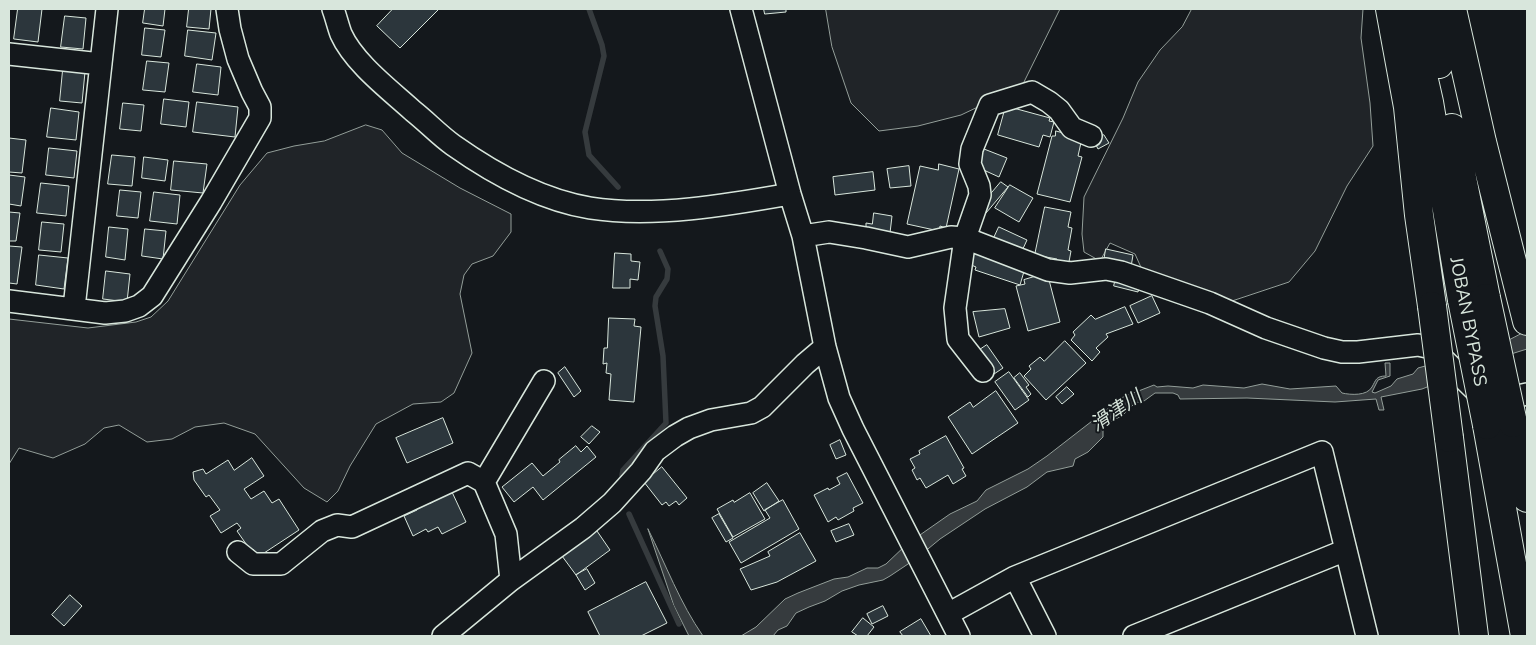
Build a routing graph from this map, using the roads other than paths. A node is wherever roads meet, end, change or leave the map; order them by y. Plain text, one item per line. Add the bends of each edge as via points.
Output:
1 (107, 9) edge
2 (227, 9) edge
3 (333, 9) edge
4 (740, 9) edge
5 (1390, 9) edge
6 (1408, 9) edge
7 (1428, 9) edge
8 (1452, 9) edge
9 (9, 54) edge
10 (101, 64) junction
11 (1092, 136) dead end
12 (790, 194) junction
13 (803, 236) junction
14 (965, 238) junction
15 (1474, 299) junction
16 (9, 300) edge
17 (74, 308) junction
18 (1527, 321) edge
19 (825, 347) junction
20 (983, 371) dead end
21 (544, 381) dead end
22 (1527, 394) edge
23 (1500, 424) junction
24 (484, 482) junction
25 (1527, 498) edge
26 (1346, 550) junction
27 (238, 552) dead end
28 (1015, 578) junction
29 (511, 580) junction
30 (948, 614) junction
31 (443, 636) edge
32 (959, 636) edge
33 (1045, 636) edge
34 (1134, 636) edge
35 (1367, 636) edge
36 (1474, 636) edge
37 (1525, 636) edge

1 - 10 street
2 - 17 street via 238,59 260,107 260,118 152,296 125,312 105,313
3 - 12 street via 341,34 377,79 452,144 493,171 541,194 590,208 630,211 736,203
4 - 12 street
5 - 36 highway, bridge via 1408,107
6 - 15 highway, JOBAN BYPASS
7 - 15 highway, JOBAN BYPASS
8 - 18 highway
9 - 10 street
10 - 17 street
11 - 14 street via 1072,128 1059,110 1032,92 990,105 972,148 970,164 980,186 980,195
12 - 13 street
13 - 14 street via 829,232 908,247 951,237
13 - 19 street
14 - 20 street via 955,308 958,340
14 - 22 street via 1048,270 1070,273 1106,269 1121,272 1324,348 1342,352 1418,345 1432,348 1478,393 1488,398
15 - 23 highway, JOBAN BYPASS, bridge
16 - 17 street
19 - 29 street via 762,407 711,420 674,436 655,451 612,503
19 - 30 street via 853,429
21 - 24 street
23 - 25 highway, JOBAN BYPASS
23 - 37 highway, JOBAN BYPASS
24 - 27 street via 468,473 352,527 337,525 322,531 282,564 253,564
24 - 29 street via 506,534
26 - 28 street via 1322,452
26 - 34 street
26 - 35 street
28 - 30 street
28 - 33 street
29 - 31 street
30 - 32 street

